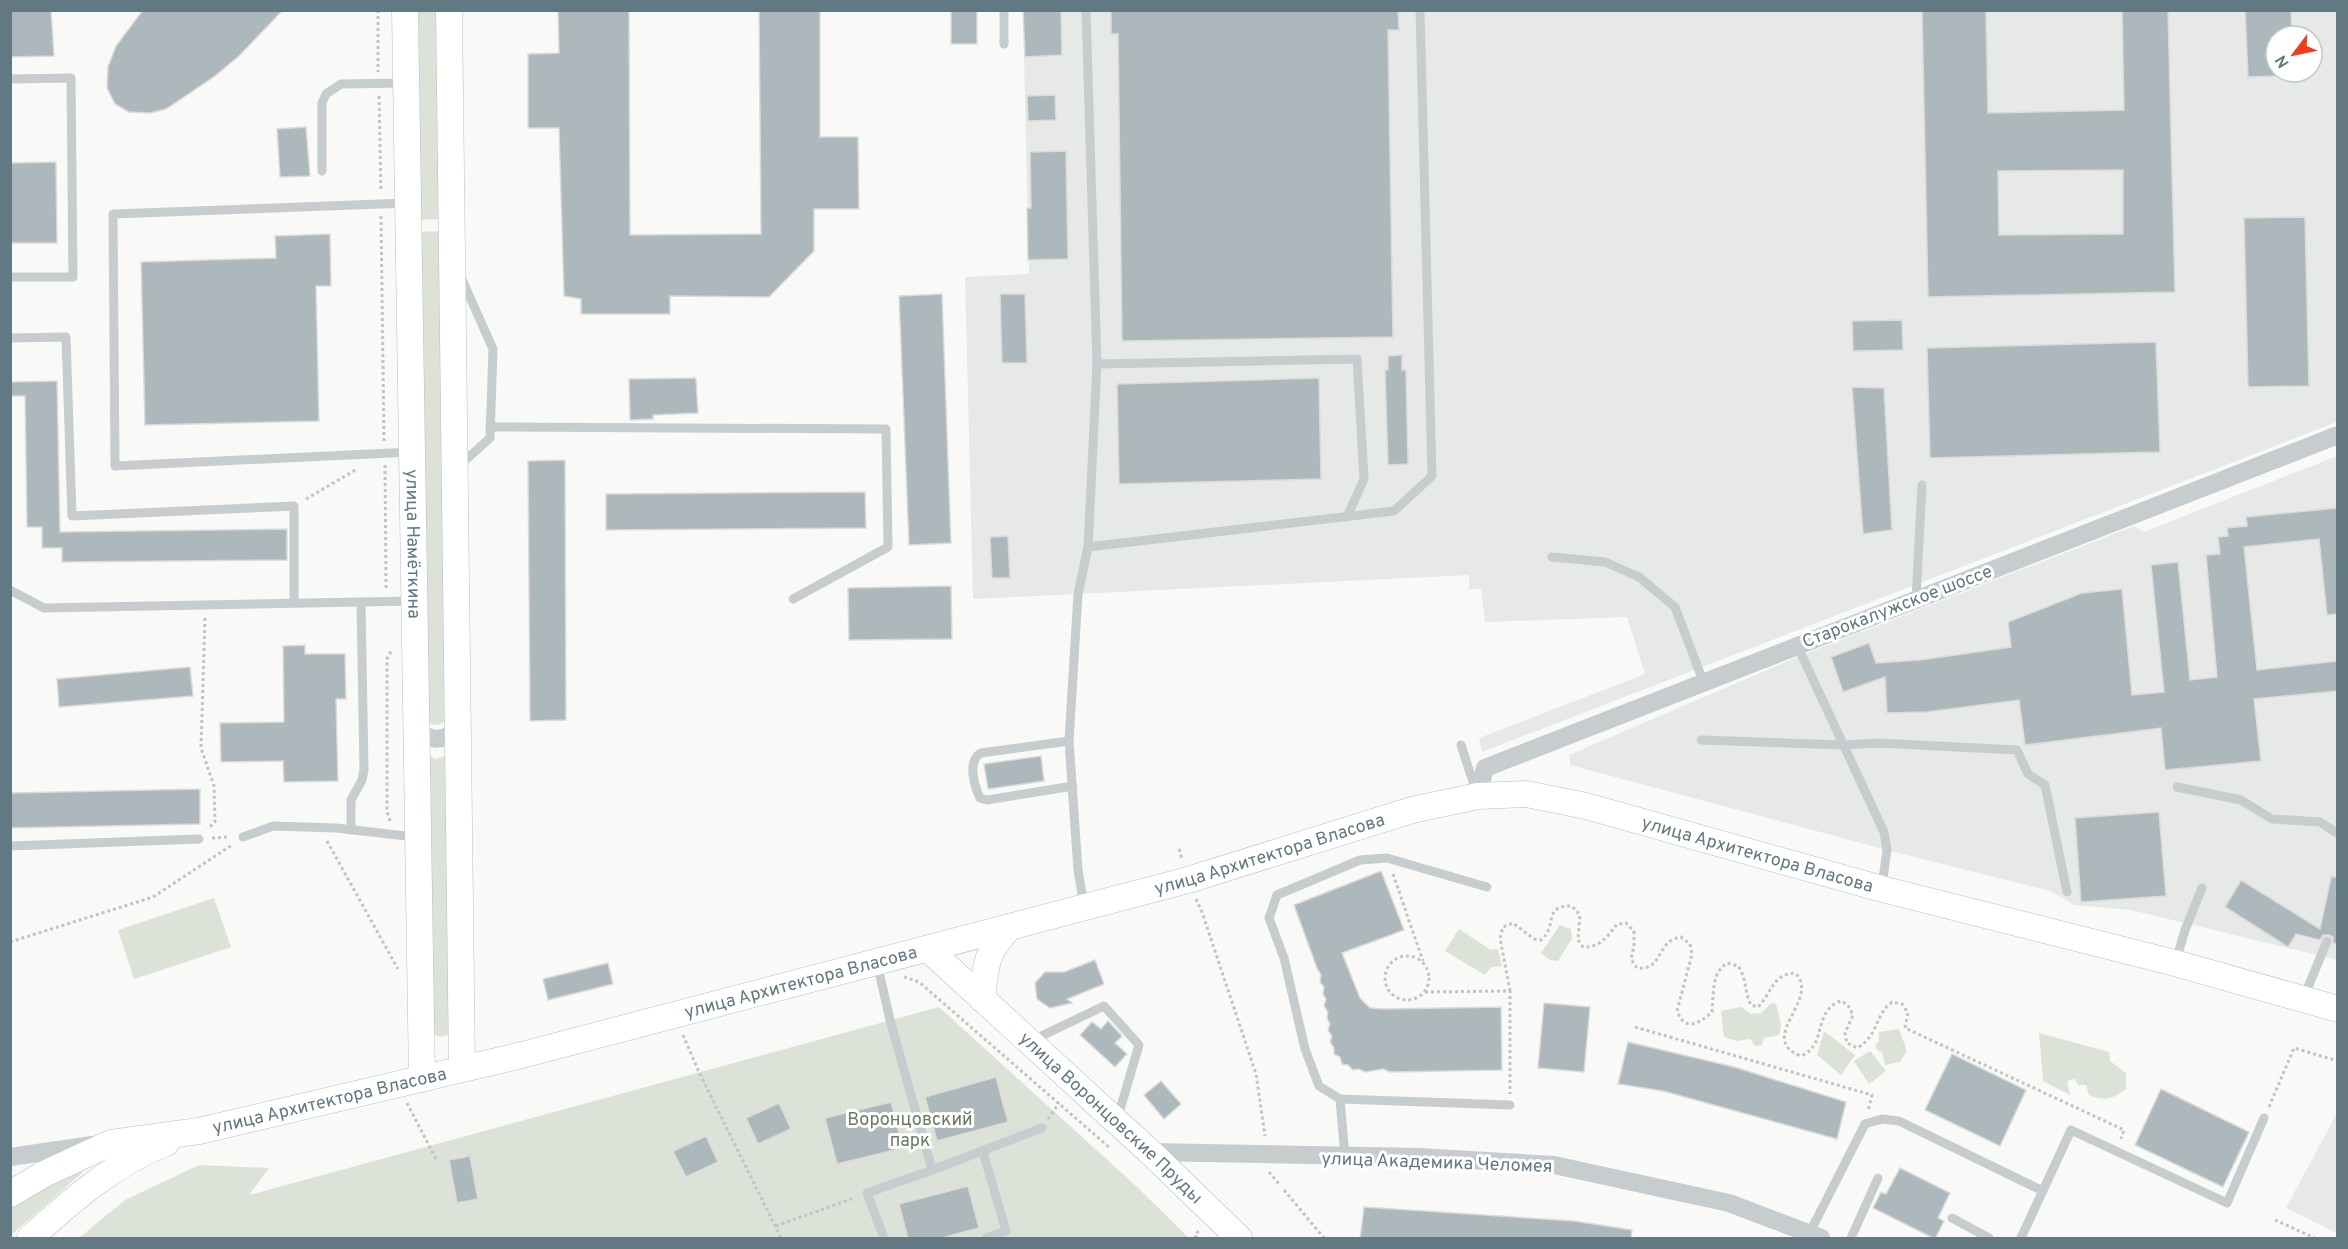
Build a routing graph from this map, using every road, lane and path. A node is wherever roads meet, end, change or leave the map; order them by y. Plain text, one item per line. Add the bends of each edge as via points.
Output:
1 (378, 10) edge
2 (405, 10) edge
3 (449, 10) edge
4 (1004, 10) edge
5 (1086, 10) edge
6 (1420, 10) edge
7 (1004, 44) dead end
8 (10, 79) edge
9 (406, 83) junction
10 (378, 84) junction
11 (322, 171) dead end
12 (407, 203) junction
13 (381, 204) junction
14 (452, 256) junction
15 (10, 277) edge
16 (10, 338) edge
17 (1097, 364) junction
18 (490, 427) junction
19 (2337, 435) edge
20 (412, 452) junction
21 (384, 453) junction
22 (454, 471) junction
23 (1922, 484) dead end
24 (294, 506) junction
25 (1347, 517) junction
26 (1088, 547) junction
27 (1552, 557) dead end
28 (10, 590) edge
29 (1916, 598) junction
30 (793, 599) dead end
31 (386, 601) junction
32 (413, 601) junction
33 (294, 602) junction
34 (361, 602) junction
35 (206, 604) junction
36 (395, 642) dead end
37 (1797, 645) junction
38 (1703, 681) junction
39 (416, 718) junction
40 (458, 720) junction
41 (1701, 740) dead end
42 (1069, 741) junction
43 (1845, 744) junction
44 (1461, 745) dead end
45 (1073, 786) junction
46 (2177, 787) dead end
47 (1478, 796) junction
48 (319, 827) junction
49 (351, 830) junction
50 (2337, 834) edge
51 (406, 836) junction
52 (243, 837) junction
53 (199, 839) junction
54 (10, 846) edge
55 (1179, 849) dead end
56 (1387, 858) junction
57 (1188, 880) junction
58 (1487, 886) dead end
59 (2202, 888) dead end
60 (1882, 889) junction
61 (2067, 892) dead end
62 (1084, 908) junction
63 (1010, 927) junction
64 (2327, 941) dead end
65 (10, 942) edge
66 (928, 949) junction
67 (401, 963) dead end
68 (1424, 963) junction
69 (2175, 963) junction
70 (879, 970) junction
71 (1510, 991) junction
72 (1425, 992) junction
73 (982, 999) junction
74 (2303, 999) junction
75 (2337, 1009) edge
76 (1635, 1027) dead end
77 (681, 1029) dead end
78 (1029, 1042) junction
79 (2337, 1061) edge
80 (462, 1069) junction
81 (422, 1078) junction
82 (1340, 1100) junction
83 (406, 1101) dead end
84 (1510, 1105) joint
85 (2264, 1118) joint
86 (1117, 1122) junction
87 (1865, 1124) junction
88 (1042, 1128) dead end
89 (200, 1131) junction
90 (111, 1143) junction
91 (1112, 1150) dead end
92 (2116, 1150) junction
93 (983, 1152) junction
94 (1150, 1152) junction
95 (10, 1156) edge
96 (1266, 1156) junction
97 (1345, 1157) junction
98 (436, 1159) dead end
99 (932, 1170) junction
100 (1878, 1178) dead end
101 (1284, 1190) dead end
102 (2043, 1191) junction
103 (10, 1194) edge
104 (867, 1194) junction
105 (1952, 1218) dead end
106 (2275, 1220) dead end
107 (776, 1226) junction
108 (1201, 1227) dead end
109 (1206, 1233) dead end
110 (1815, 1236) edge
111 (30, 1239) edge
112 (782, 1239) edge
113 (884, 1239) edge
114 (986, 1239) edge
115 (1239, 1239) edge
116 (1324, 1239) edge
117 (1851, 1239) edge
118 (1989, 1239) edge
119 (2021, 1239) edge
120 (2315, 1239) edge

1 - 10 path
2 - 9 street, улица Намёткина
3 - 14 street
4 - 7 lane
5 - 17 lane
6 - 25 lane via 1432,476 1394,511
8 - 15 lane via 71,78 73,277
9 - 10 lane
9 - 12 street, улица Намёткина
10 - 11 lane via 341,84 326,94 322,103
10 - 13 path
12 - 13 lane
12 - 20 street, улица Намёткина
13 - 21 path
13 - 21 lane via 113,214 115,466
14 - 18 lane via 493,349
14 - 22 street
16 - 24 lane via 66,337 72,516
17 - 25 lane via 1357,359 1364,479
17 - 26 lane
18 - 22 lane via 490,438
18 - 30 lane via 886,429 888,547
19 - 29 street, Старокалужское шоссе
20 - 21 lane
20 - 32 street, улица Намёткина
21 - 24 path
21 - 31 path
22 - 40 street
23 - 29 lane
24 - 33 lane
25 - 26 lane
26 - 42 lane via 1078,594
27 - 38 lane via 1605,562 1648,584 1675,607
28 - 35 lane via 44,608
29 - 37 street, Старокалужское шоссе
31 - 32 lane
31 - 34 lane
32 - 39 street, улица Намёткина
33 - 34 lane
33 - 35 lane
34 - 49 lane via 364,770 351,800
35 - 53 path via 201,748 214,786 215,822
36 - 51 path via 387,659 387,811
37 - 38 street, Старокалужское шоссе
37 - 43 lane
38 - 47 street, Старокалужское шоссе via 1485,768
39 - 40 street via 426,736 440,740 452,733
39 - 51 street, улица Намёткина
40 - 80 street
41 - 43 lane
42 - 45 lane
42 - 45 lane via 981,753 972,762 976,790 980,798 987,800
43 - 60 lane via 1884,832 1887,850
43 - 61 lane via 2017,750 2028,774 2045,784
44 - 47 lane
45 - 62 lane
46 - 50 lane via 2241,800 2272,819 2320,822
47 - 57 street, улица Архитектора Власова via 1412,810
47 - 60 street, улица Архитектора Власова via 1526,794 1586,806
48 - 49 lane
48 - 52 lane via 273,826
48 - 67 path via 401,974
49 - 51 lane
51 - 81 street, улица Намёткина
52 - 53 path
52 - 65 path via 153,897
53 - 54 lane
55 - 57 path
56 - 58 lane
56 - 68 path
56 - 82 lane via 1360,860 1277,895 1269,918 1284,958 1305,1049 1318,1086
57 - 62 street, улица Архитектора Власова
57 - 96 path via 1256,1074
59 - 69 lane
60 - 69 street, улица Архитектора Власова
62 - 63 street, улица Архитектора Власова
63 - 66 street, улица Архитектора Власова
63 - 73 street via 994,944 986,962
64 - 74 lane
66 - 70 street, улица Архитектора Власова
66 - 73 street, улица Воронцовские Пруды
68 - 72 path via 1430,977
68 - 72 path via 1403,956 1390,964 1385,979 1390,993 1404,1000
69 - 74 street, улица Архитектора Власова
70 - 80 street, улица Архитектора Власова
70 - 91 path via 919,982
70 - 99 lane
71 - 72 path
71 - 84 path
71 - 92 path via 1500,938 1503,927 1513,923 1541,940 1554,910 1561,905 1572,906 1580,915 1578,939 1583,947 1592,948 1617,924 1626,923 1634,931 1631,959 1636,968 1646,969 1656,962 1663,946 1672,938 1681,937 1690,944 1692,954 1677,1011 1680,1020 1688,1024 1702,1022 1712,1012 1714,981 1719,968 1727,963 1738,966 1745,975 1751,1005 1758,1006 1766,999 1776,979 1795,973 1802,979 1804,991 1784,1030 1785,1043 1800,1056 1810,1052 1832,1004 1841,1001 1848,1005 1853,1015 1845,1033 1847,1044 1857,1048 1868,1042 1885,1007 1892,1002 1902,1004 1908,1013 1905,1028 2124,1130
73 - 78 street, улица Воронцовские Пруды
74 - 75 street, улица Архитектора Власова
76 - 87 path via 1872,1095
77 - 107 path
78 - 86 street, улица Воронцовские Пруды
78 - 86 lane via 1104,1006 1139,1045
79 - 85 path via 2294,1048
80 - 81 street, улица Архитектора Власова
81 - 89 street, улица Архитектора Власова
82 - 84 lane
82 - 97 lane
83 - 98 path
85 - 92 lane via 2227,1203
86 - 94 street, улица Воронцовские Пруды
87 - 102 lane via 1882,1119 1899,1121
87 - 110 lane
88 - 93 lane
89 - 90 street
89 - 111 street via 122,1164 86,1189
90 - 95 street
90 - 103 street
92 - 102 lane via 2072,1130
93 - 99 lane
93 - 114 lane via 1006,1231
94 - 96 street, улица Академика Челомея
94 - 115 street, улица Воронцовские Пруды
96 - 97 street, улица Академика Челомея
97 - 110 street, улица Академика Челомея via 1554,1165 1729,1203
99 - 104 lane
100 - 117 lane
101 - 116 path
102 - 119 lane
104 - 107 path
104 - 113 lane
105 - 118 lane
106 - 120 path
107 - 112 path
108 - 109 path

